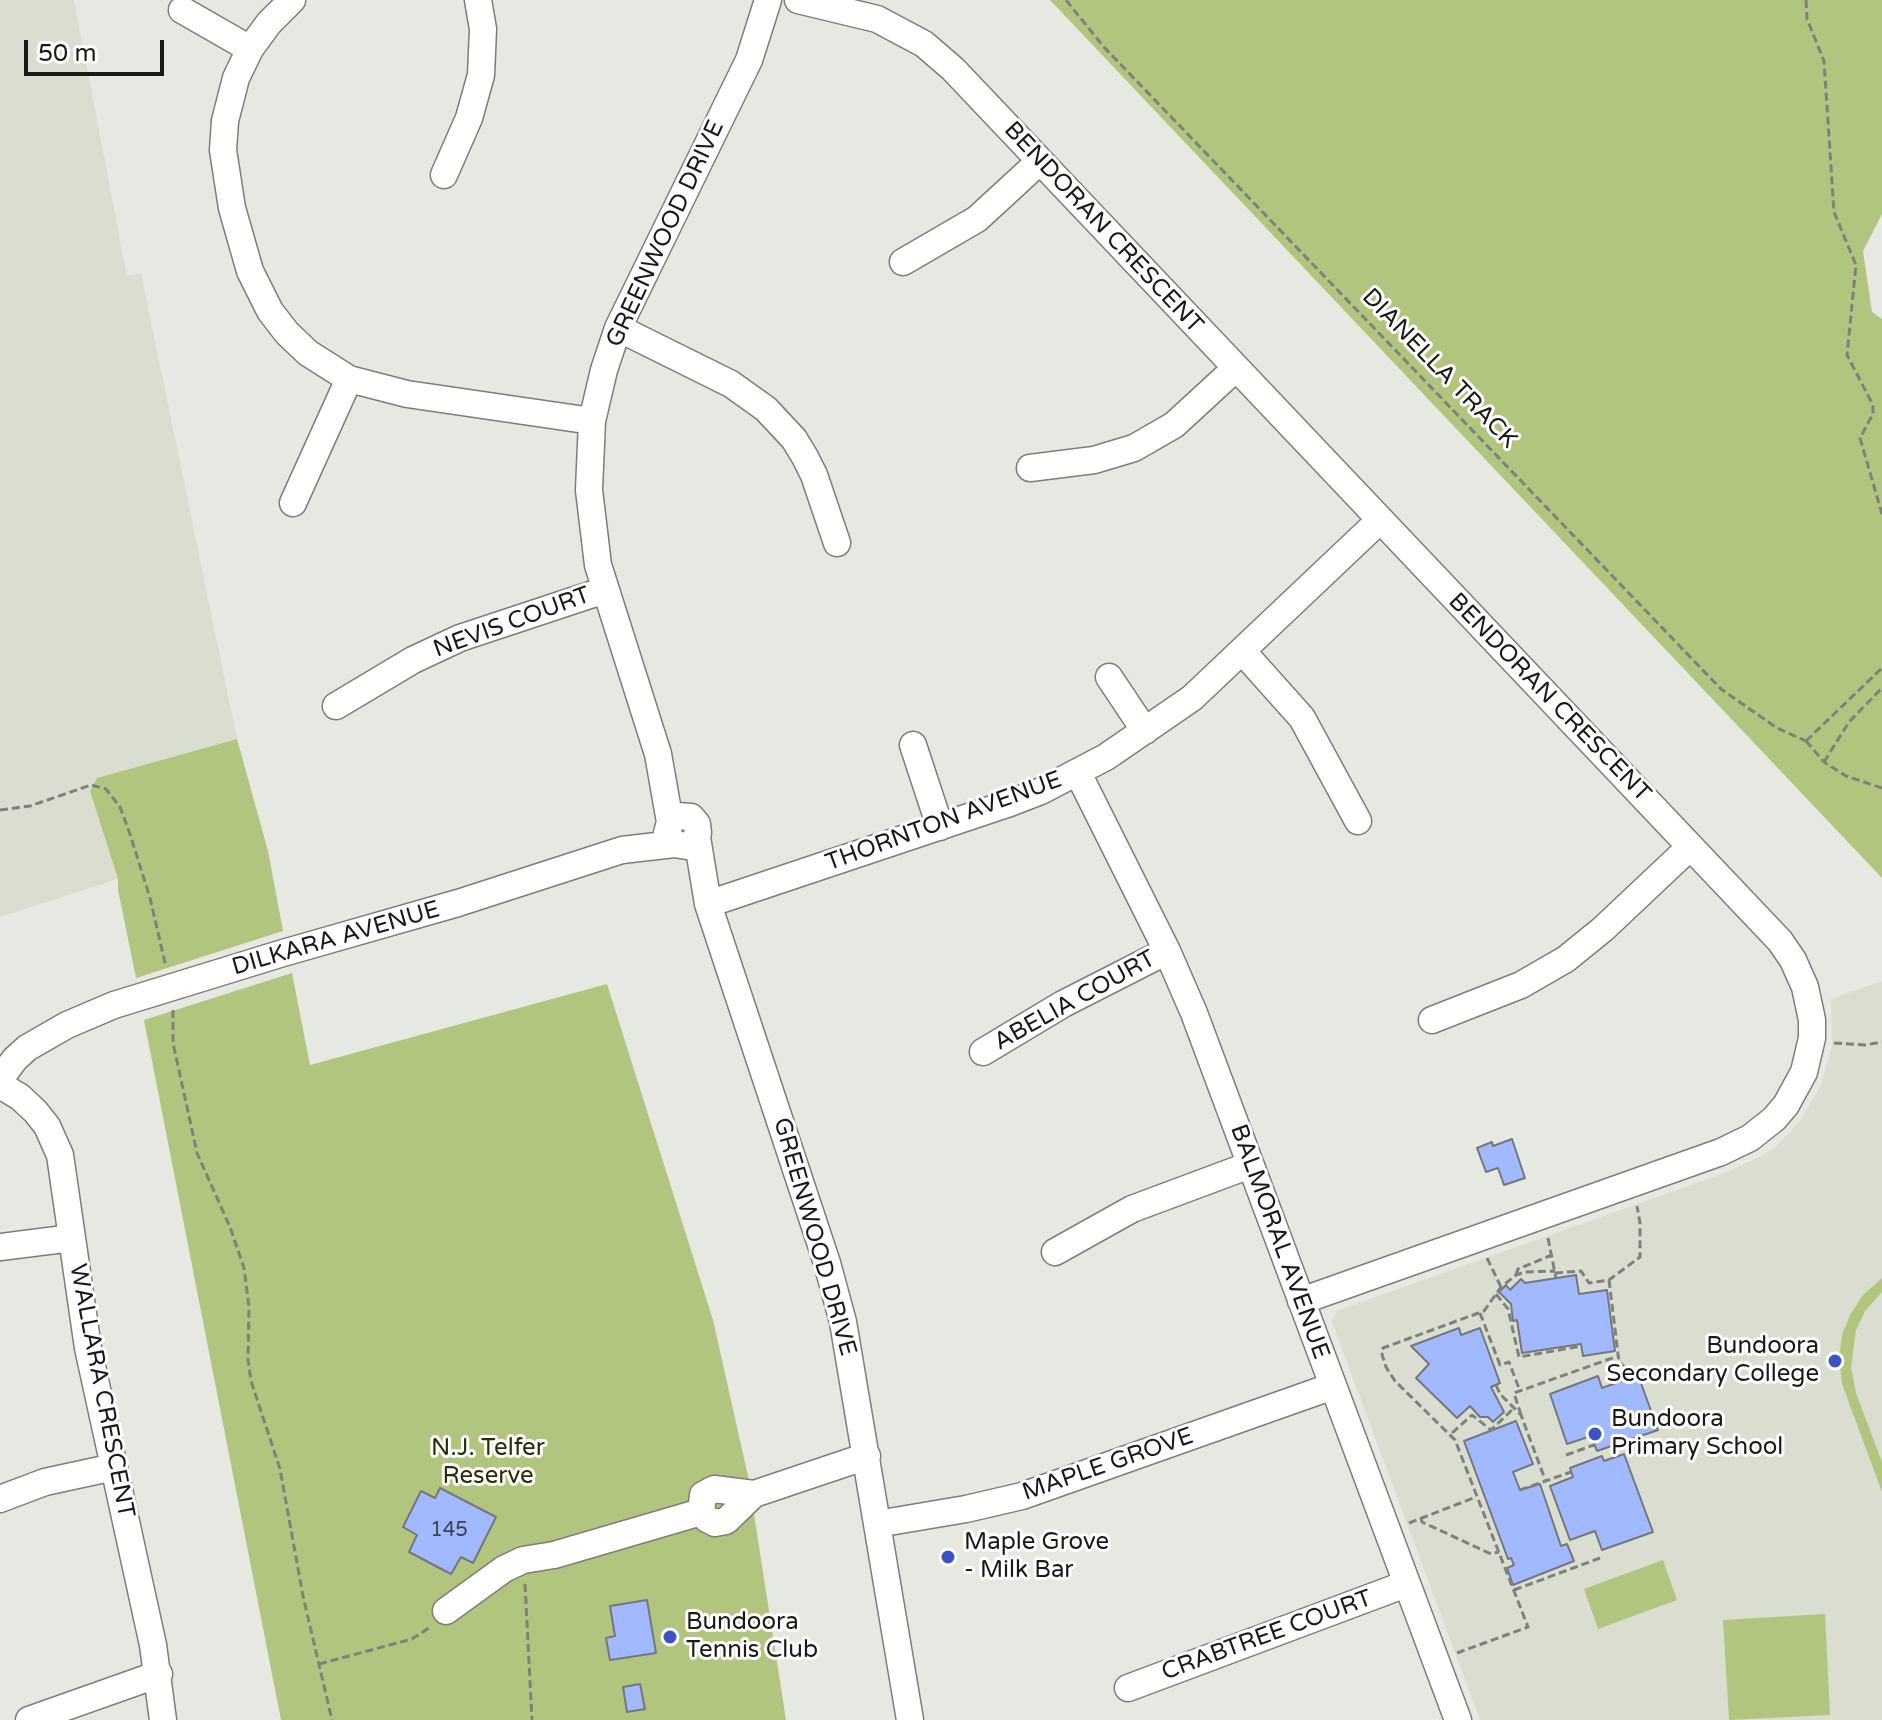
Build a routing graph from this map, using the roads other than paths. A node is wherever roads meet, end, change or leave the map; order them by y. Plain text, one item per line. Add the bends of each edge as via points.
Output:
1 (292, 0) edge
2 (478, 0) edge
3 (768, 0) edge
4 (798, 0) edge
5 (182, 10) dead end
6 (250, 49) junction
7 (1040, 161) junction
8 (444, 175) dead end
9 (903, 262) dead end
10 (618, 328) junction
11 (1236, 368) junction
12 (349, 379) junction
13 (592, 421) junction
14 (1030, 468) dead end
15 (293, 503) dead end
16 (1380, 520) junction
17 (837, 543) dead end
18 (605, 590) junction
19 (1243, 652) junction
20 (1109, 677) dead end
21 (336, 706) dead end
22 (1145, 731) junction
23 (913, 745) dead end
24 (1078, 773) junction
25 (1358, 821) dead end
26 (940, 827) junction
27 (680, 832) junction
28 (1690, 847) junction
29 (708, 904) junction
30 (1167, 951) junction
31 (1432, 1020) dead end
32 (983, 1052) dead end
33 (3, 1085) edge
34 (1250, 1165) junction
35 (72, 1238) junction
36 (0, 1247) edge
37 (1055, 1252) dead end
38 (1301, 1301) junction
39 (1333, 1386) junction
40 (867, 1456) junction
41 (114, 1467) junction
42 (0, 1499) edge
43 (877, 1524) junction
44 (1406, 1584) junction
45 (446, 1611) road end
46 (159, 1674) junction
47 (1128, 1688) dead end
48 (29, 1720) edge
49 (163, 1720) edge
50 (910, 1720) edge
51 (1458, 1720) edge

1 - 6 street
2 - 8 street via 481,75
3 - 10 street, GREENWOOD DRIVE via 749,60
4 - 7 street, BENDORAN CRESCENT via 877,19 924,44
5 - 6 street
6 - 12 street via 229,100 223,150 243,251 258,290 287,333
7 - 9 street via 977,219
7 - 11 street, BENDORAN CRESCENT
10 - 13 street, GREENWOOD DRIVE
10 - 17 street via 731,384 781,424 814,475
11 - 14 street via 1174,425 1134,448 1094,460
11 - 16 street, BENDORAN CRESCENT
12 - 13 street via 407,394
12 - 15 street
13 - 18 street, GREENWOOD DRIVE via 591,512
16 - 19 street, THORNTON AVENUE
16 - 28 street, BENDORAN CRESCENT
18 - 21 street, NEVIS COURT via 460,638
18 - 27 street, GREENWOOD DRIVE
19 - 22 street, THORNTON AVENUE
19 - 25 street via 1302,718
20 - 22 street
22 - 24 street, THORNTON AVENUE
23 - 26 street
24 - 26 street, THORNTON AVENUE
24 - 30 street, BALMORAL AVENUE
26 - 29 street, THORNTON AVENUE
27 - 29 street, GREENWOOD DRIVE
27 - 33 street, DILKARA AVENUE via 114,1005 51,1034
28 - 31 street via 1566,959 1521,985
28 - 38 street, BENDORAN CRESCENT via 1780,941 1805,987 1812,1020 1810,1055 1780,1112 1750,1138 1721,1152
29 - 40 street, GREENWOOD DRIVE via 835,1293
30 - 32 street, ABELIA COURT
30 - 34 street, BALMORAL AVENUE
33 - 35 street, WALLARA CRESCENT via 35,1111 54,1140
34 - 37 street via 1132,1209
34 - 38 street, BALMORAL AVENUE
35 - 36 street
35 - 41 street, WALLARA CRESCENT via 88,1348
38 - 39 street, BALMORAL AVENUE
39 - 43 street, MAPLE GROVE via 1022,1496
39 - 44 street, BALMORAL AVENUE
40 - 43 street, GREENWOOD DRIVE
40 - 45 street via 754,1494 714,1489 703,1495 701,1512 523,1560
41 - 42 street via 45,1482
41 - 46 street, WALLARA CRESCENT
43 - 50 street, GREENWOOD DRIVE
44 - 47 street, CRABTREE COURT
44 - 51 street, BALMORAL AVENUE
46 - 48 street
46 - 49 street, WALLARA CRESCENT

